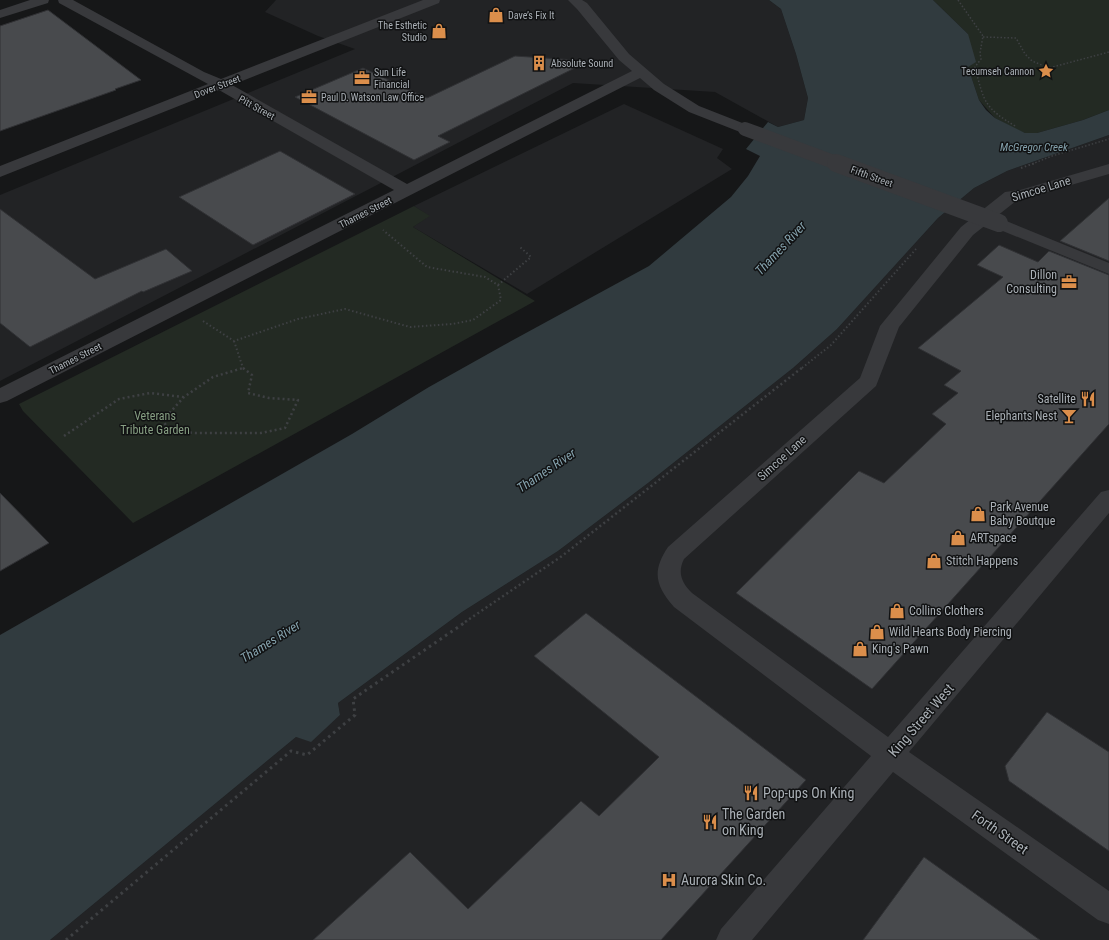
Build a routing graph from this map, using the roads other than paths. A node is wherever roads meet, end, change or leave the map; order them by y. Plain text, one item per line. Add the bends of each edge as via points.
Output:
1 (44, 0) edge
2 (64, 0) edge
3 (434, 0) edge
4 (574, 0) edge
5 (0, 14) edge
6 (640, 73) junction
7 (221, 85) junction
8 (1109, 169) edge
9 (0, 172) edge
10 (408, 191) junction
11 (1109, 269) edge
12 (0, 396) edge
13 (1109, 498) edge
14 (891, 755) junction
15 (1109, 909) edge
16 (732, 940) edge

1 - 5 street
2 - 7 street, Pitt Street
3 - 7 street, Dover Street
4 - 6 street
6 - 10 street, Thames Street
6 - 11 street, Fifth Street, bridge via 694,109 999,223
7 - 9 street, Dover Street
7 - 10 street, Pitt Street
8 - 14 street, Simcoe Lane via 1011,196 967,231 890,326 869,381 676,552 670,561 670,581 674,591 683,600
10 - 12 street, Thames Street
13 - 14 street, King Street West
14 - 15 street, Forth Street
14 - 16 street, King Street West

